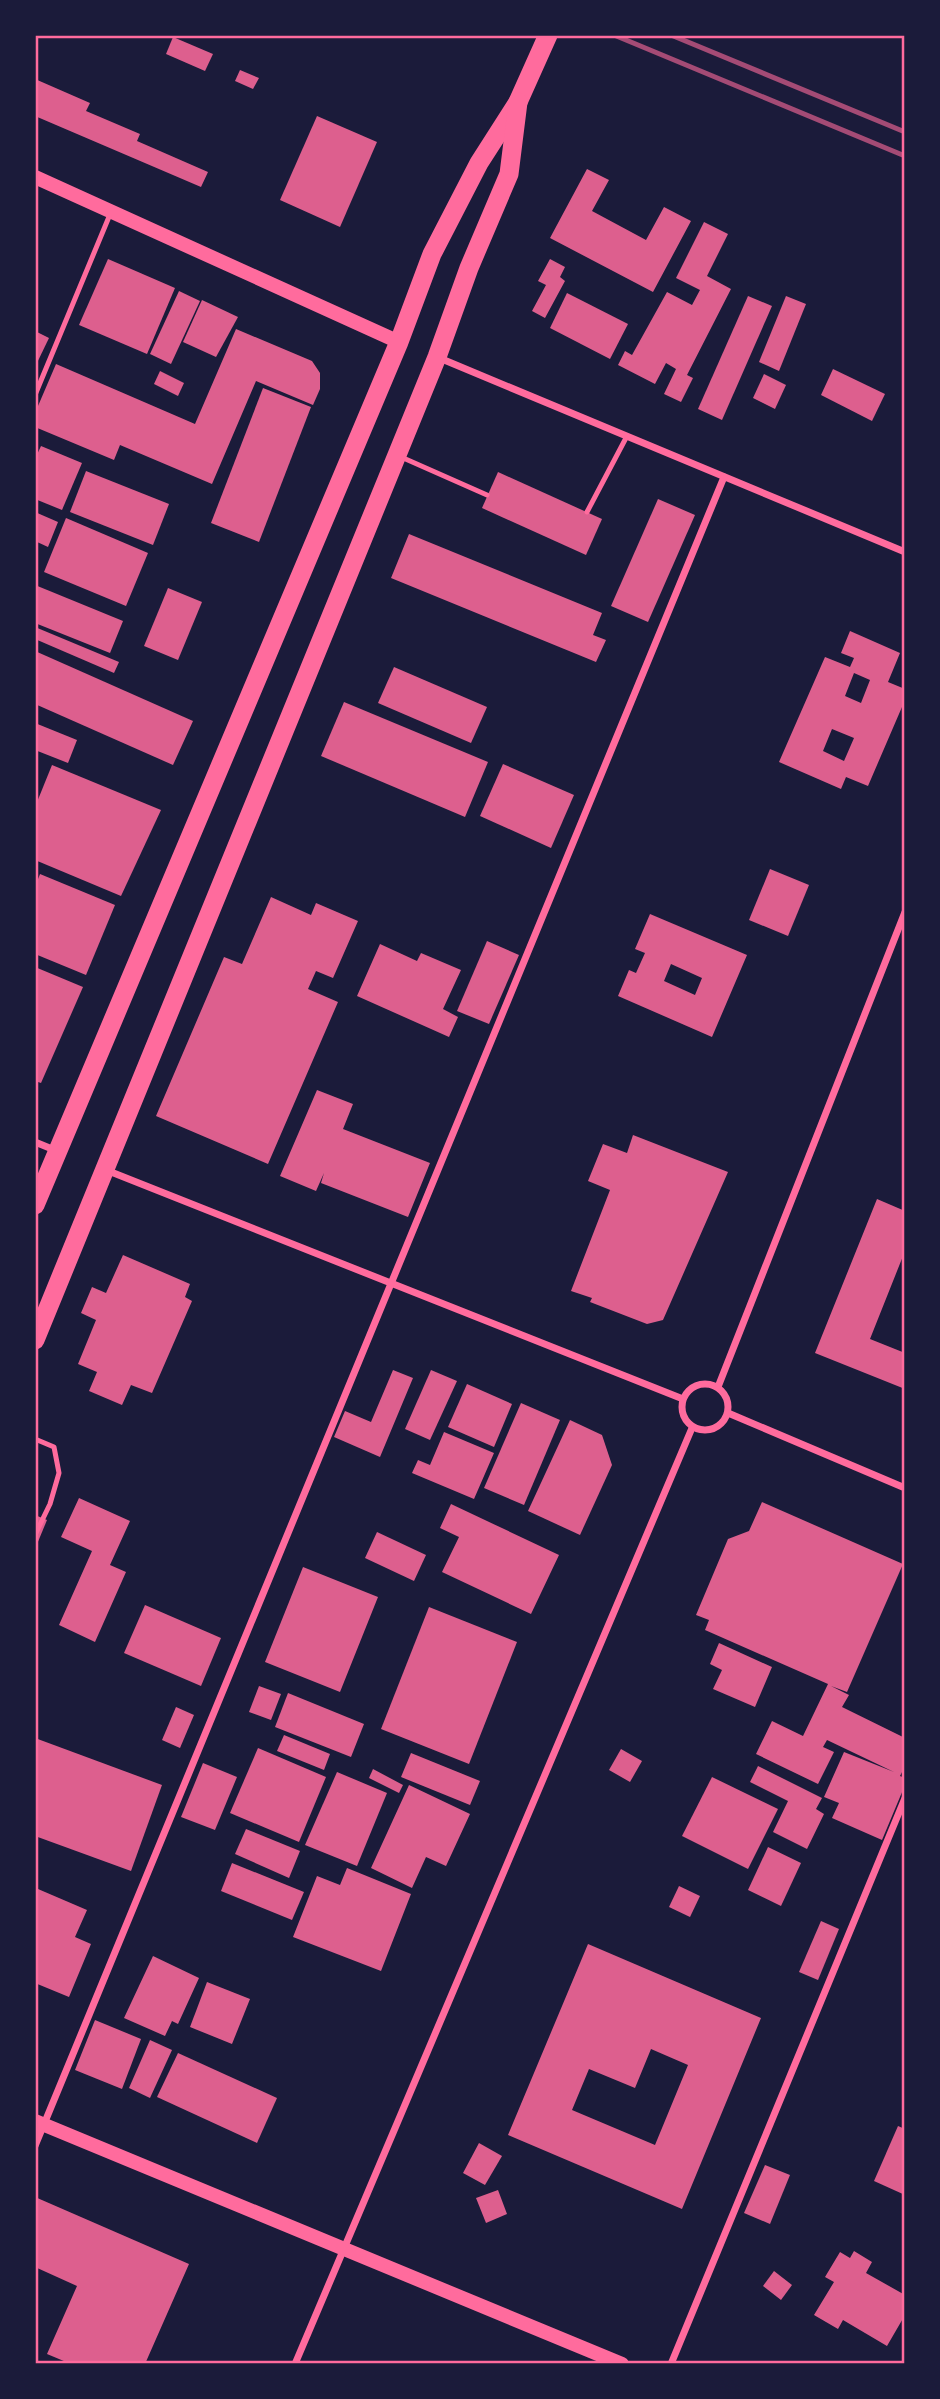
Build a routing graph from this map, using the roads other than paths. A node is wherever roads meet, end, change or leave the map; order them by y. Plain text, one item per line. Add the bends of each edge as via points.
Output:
1 (548, 35) edge
2 (518, 102) junction
3 (35, 177) edge
4 (111, 212) junction
5 (399, 342) junction
6 (437, 357) junction
7 (35, 395) edge
8 (627, 436) junction
9 (397, 455) junction
10 (724, 477) junction
11 (488, 495) dead end
12 (587, 512) dead end
13 (905, 552) edge
14 (905, 912) edge
15 (35, 1142) edge
16 (57, 1152) junction
17 (105, 1170) junction
18 (35, 1205) edge
19 (391, 1284) junction
20 (35, 1340) edge
21 (718, 1387) junction
22 (683, 1399) junction
23 (728, 1413) junction
24 (692, 1428) junction
25 (35, 1439) edge
26 (905, 1488) edge
27 (35, 1535) edge
28 (905, 1798) edge
29 (40, 2123) edge
30 (35, 2146) edge
31 (343, 2249) junction
32 (295, 2364) edge
33 (622, 2364) edge
34 (671, 2364) edge

1 - 2 highway
2 - 5 highway via 479,163 432,254
2 - 6 highway via 509,174
3 - 4 main road
4 - 5 main road
4 - 7 lane
5 - 16 highway
6 - 8 street
6 - 9 highway
8 - 10 street
8 - 12 lane
9 - 11 lane
9 - 17 highway
10 - 13 street
10 - 19 street
14 - 21 street
15 - 16 street
16 - 18 highway
17 - 19 street
17 - 20 highway
19 - 22 street
19 - 29 street
21 - 22 street via 697,1385
21 - 23 street via 729,1404
22 - 24 street via 681,1410
23 - 24 street via 714,1429
23 - 26 street
24 - 31 street
25 - 27 lane via 54,1447 59,1473
28 - 34 street
29 - 30 street
29 - 31 main road
31 - 32 street
31 - 33 main road

